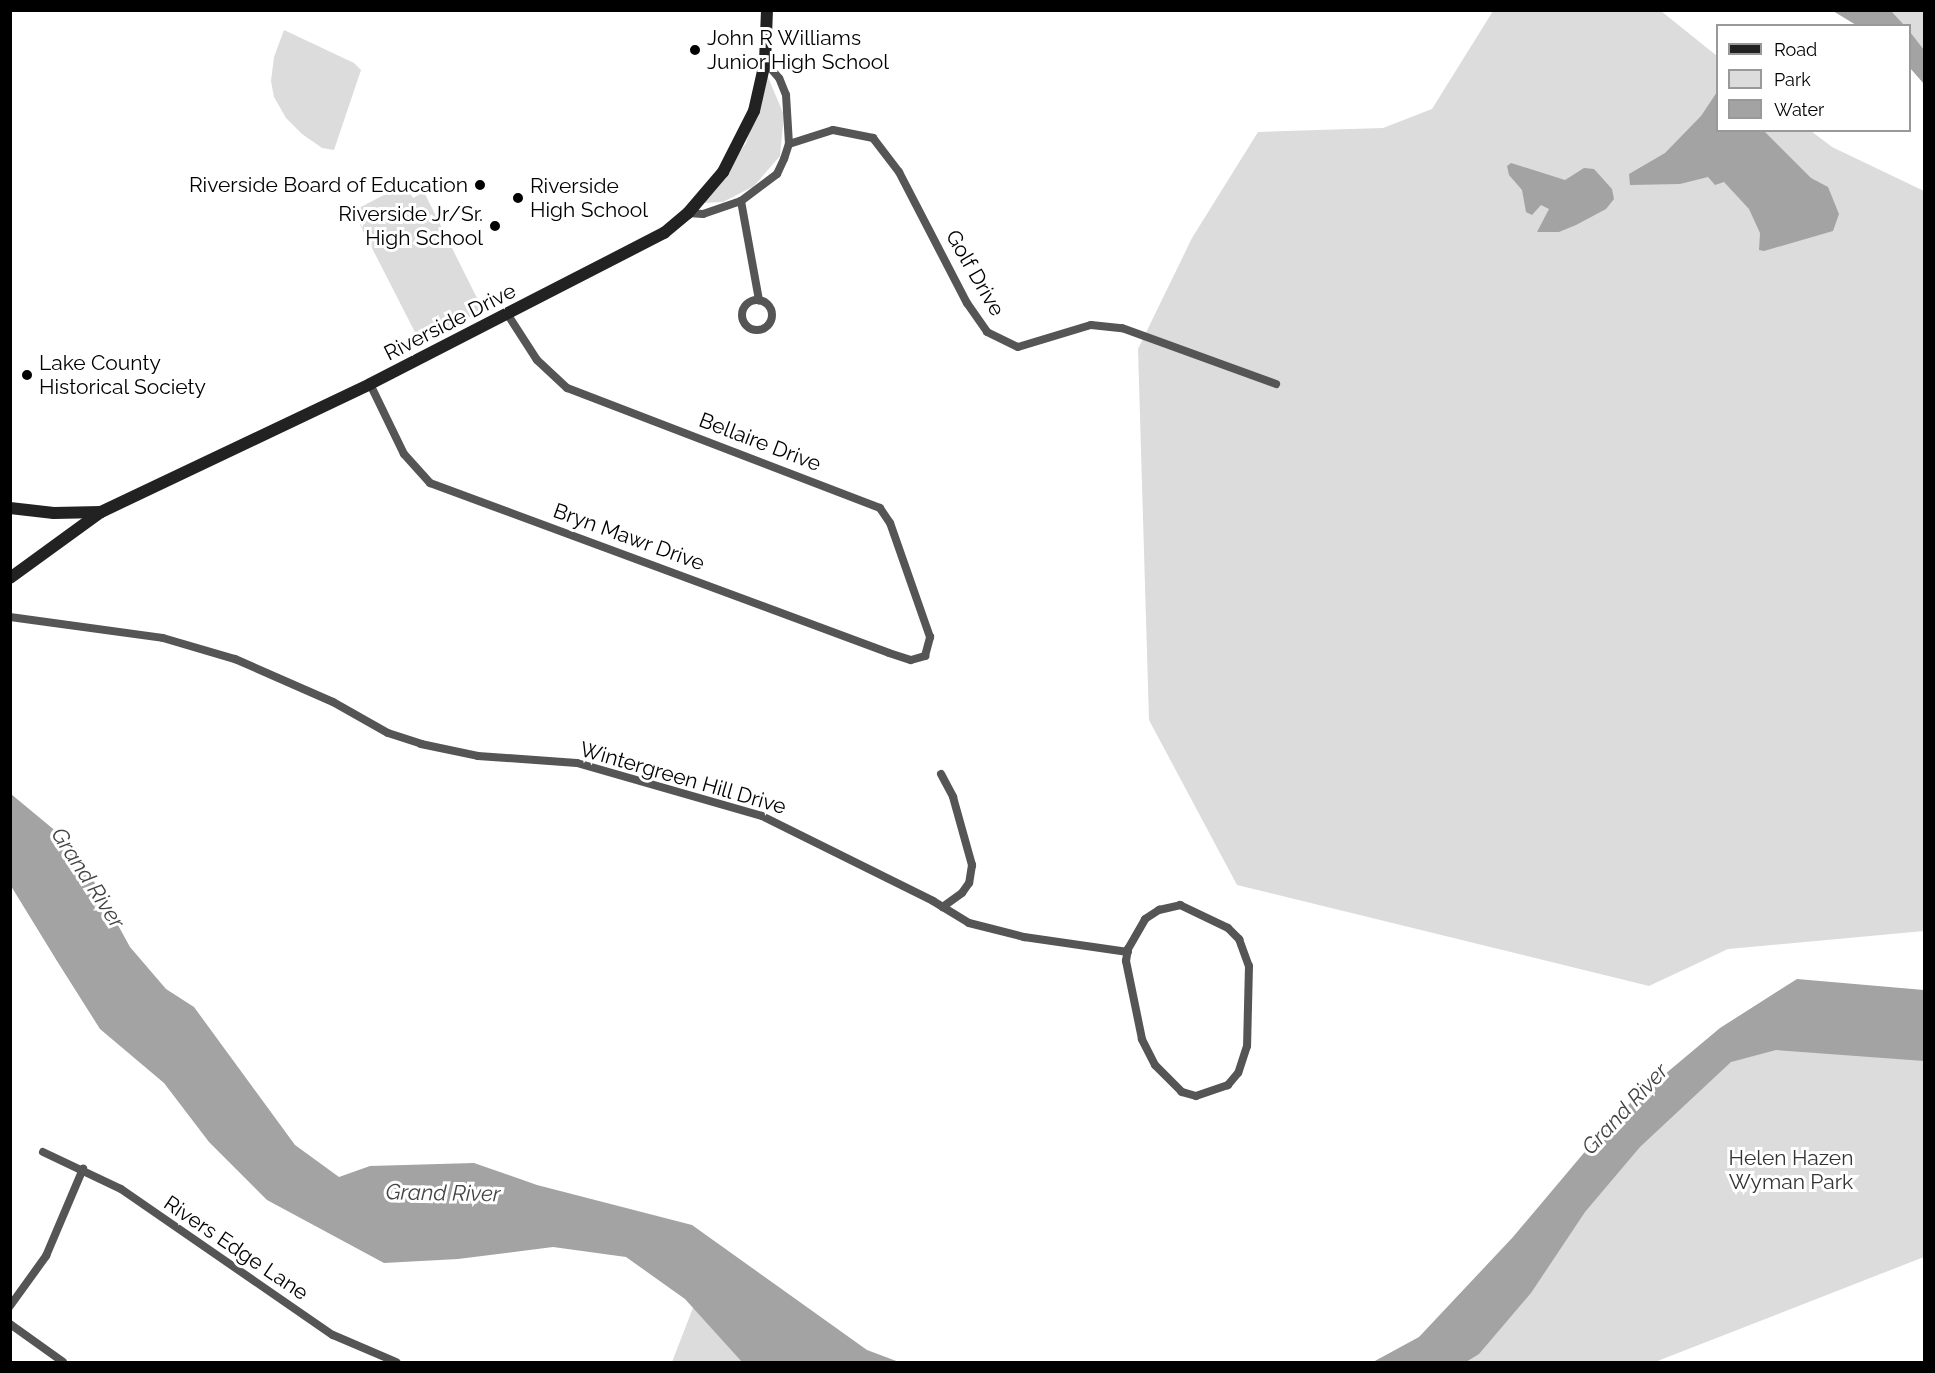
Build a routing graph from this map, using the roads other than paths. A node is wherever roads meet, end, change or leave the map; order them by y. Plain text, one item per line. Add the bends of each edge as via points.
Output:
1 (767, 10) edge
2 (765, 62) junction
3 (789, 144) junction
4 (741, 201) junction
5 (688, 213) junction
6 (759, 300) dead end
7 (508, 315) junction
8 (370, 384) junction
9 (1276, 384) dead end
10 (10, 508) edge
11 (101, 512) junction
12 (10, 578) edge
13 (10, 618) edge
14 (925, 656) joint
15 (941, 774) dead end
16 (943, 907) junction
17 (1128, 952) junction
18 (42, 1152) dead end
19 (83, 1169) junction
20 (10, 1306) edge
21 (10, 1324) edge
22 (371, 1352) junction
23 (63, 1362) edge
24 (367, 1362) edge
25 (396, 1362) edge

1 - 2 main road, Riverside Drive
2 - 3 street via 779,78 786,95
2 - 5 main road, Riverside Drive via 749,121 723,172
3 - 4 street via 777,174
3 - 9 street, Golf Drive via 833,130 873,138 899,172 987,332 1018,347 1091,325 1122,328
4 - 5 street via 704,214
4 - 6 street
5 - 7 main road, Riverside Drive via 664,233 604,267
7 - 8 main road, Riverside Drive
7 - 14 street, Bellaire Drive via 537,360 567,388 880,508 890,523 930,637
8 - 11 main road, Riverside Drive
8 - 14 street, Bryn Mawr Drive via 404,454 430,483 889,653 911,660
10 - 11 main road, Riverside Drive via 54,513
11 - 12 main road
13 - 16 street, Wintergreen Hill Drive via 163,638 235,659 333,702 388,733 422,744 478,756 577,763 762,816
15 - 16 street via 953,797 972,865 966,888
16 - 17 street, Wintergreen Hill Drive via 969,923 995,932
17 - 17 street via 1145,919 1159,910 1180,905 1217,920 1239,939 1249,966 1247,1046 1238,1073 1228,1085 1196,1096 1182,1092 1155,1065 1142,1039
18 - 19 street, Rivers Edge Lane
19 - 20 street via 46,1256
19 - 22 street, Rivers Edge Lane via 121,1189 333,1335
21 - 23 street
22 - 24 street
22 - 25 street, Rivers Edge Lane

